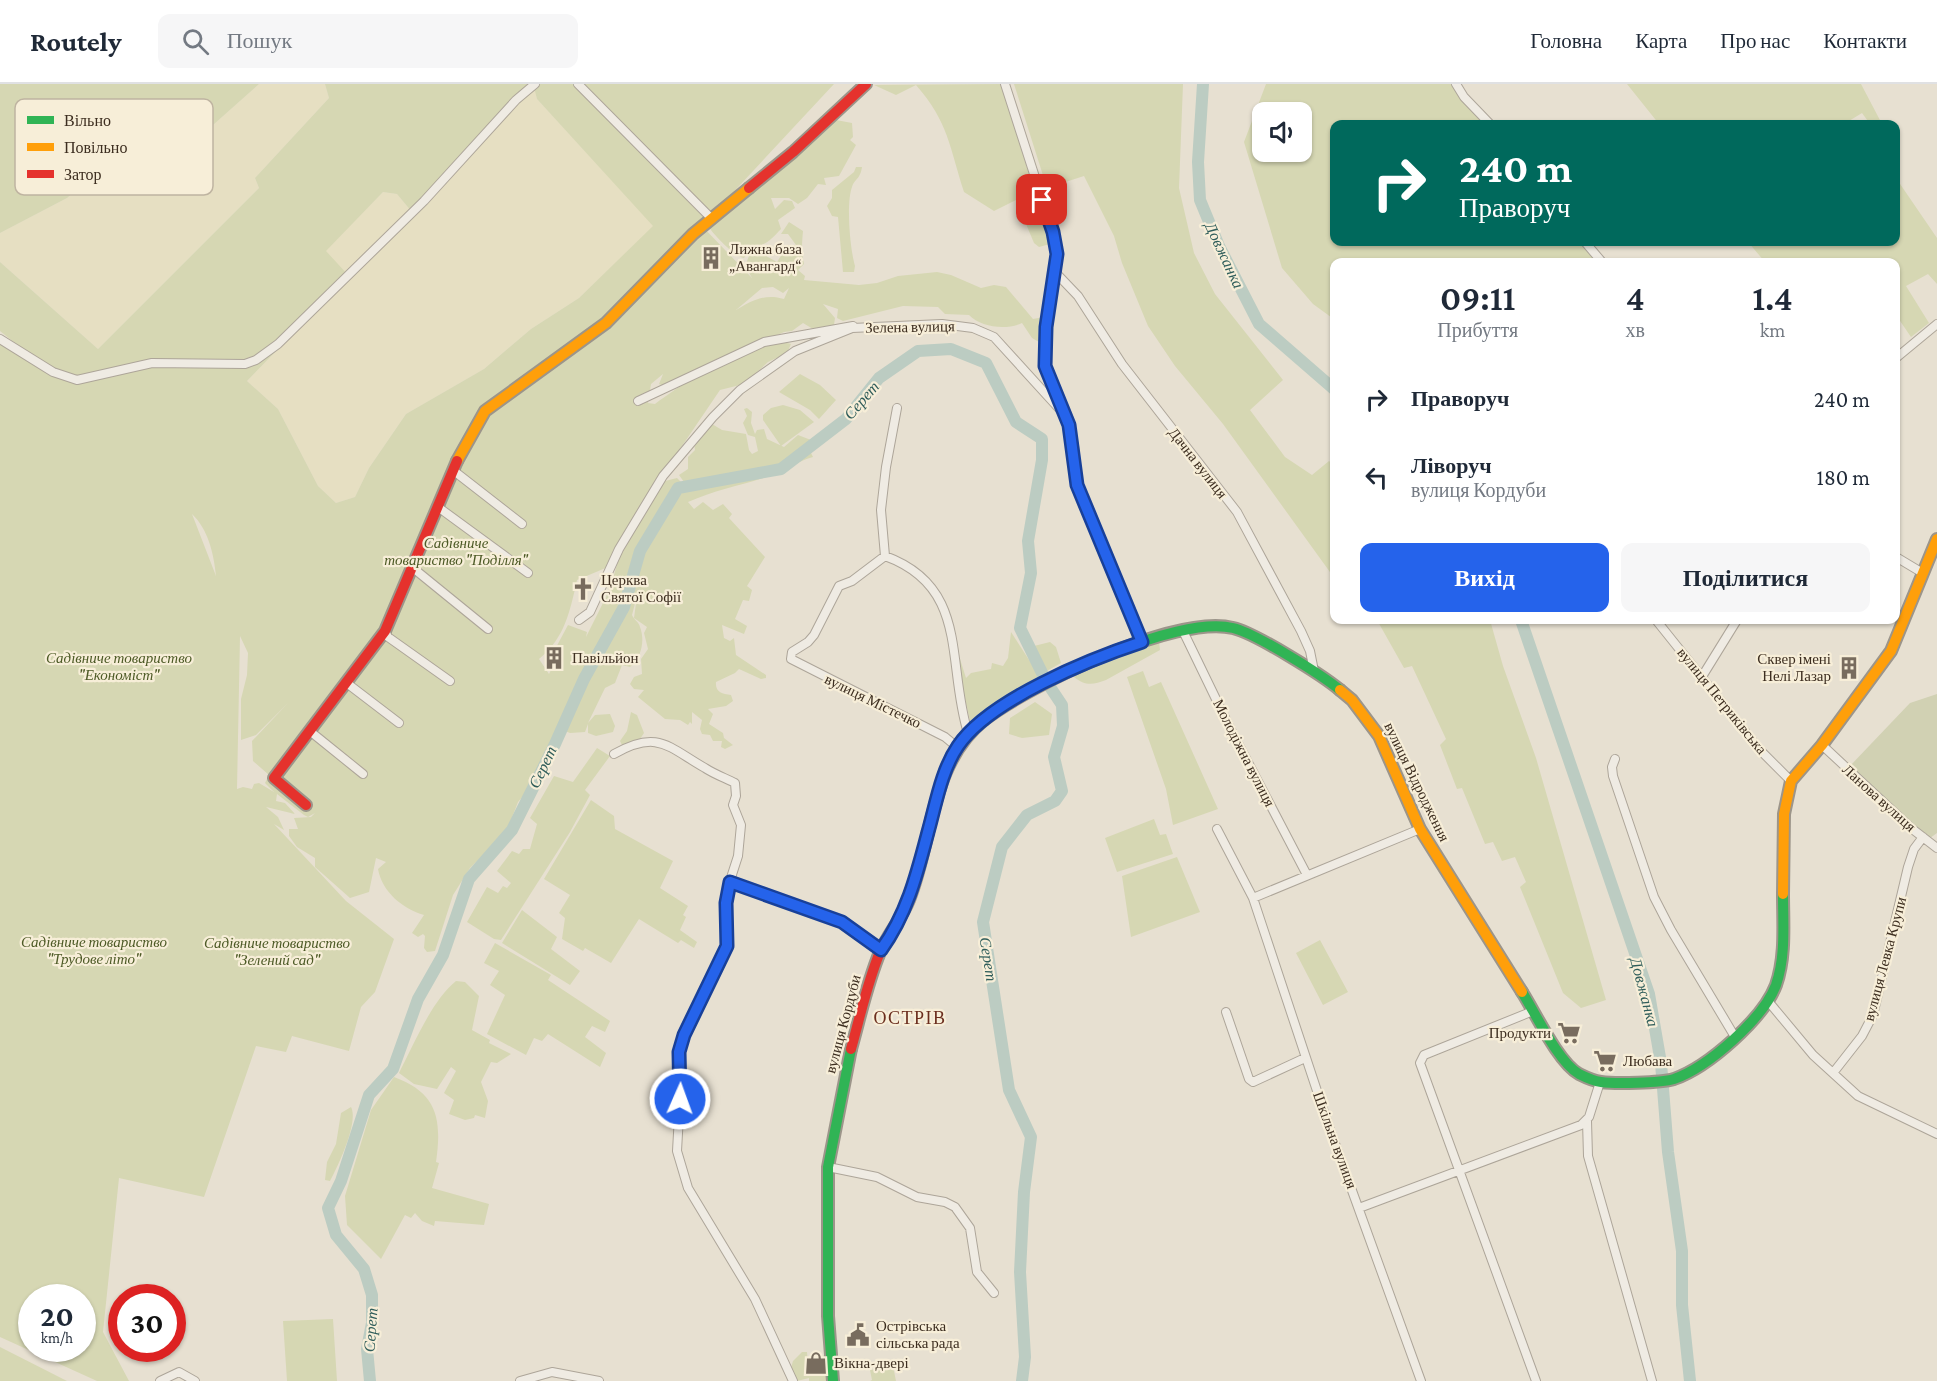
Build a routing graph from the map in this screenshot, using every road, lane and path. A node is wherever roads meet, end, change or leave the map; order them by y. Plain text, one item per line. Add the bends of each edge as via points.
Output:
1 (535, 84) edge
2 (578, 84) edge
3 (866, 84) edge
4 (1005, 84) edge
5 (1456, 84) edge
6 (1486, 120) edge
7 (711, 218) junction
8 (1588, 246) edge
9 (1599, 258) edge
10 (1055, 272) junction
11 (1937, 324) edge
12 (863, 327) junction
13 (0, 339) edge
14 (1900, 355) edge
15 (638, 401) dead end
16 (897, 408) dead end
17 (1064, 414) junction
18 (454, 471) junction
19 (438, 507) junction
20 (522, 524) dead end
21 (1937, 539) edge
22 (885, 556) junction
23 (1900, 560) edge
24 (413, 568) junction
25 (528, 573) dead end
26 (1921, 573) junction
27 (579, 620) dead end
28 (1659, 624) edge
29 (1735, 624) edge
30 (488, 629) dead end
31 (385, 631) junction
32 (1183, 631) junction
33 (1142, 642) junction
34 (1314, 671) junction
35 (1703, 675) junction
36 (450, 681) dead end
37 (348, 684) junction
38 (1031, 691) joint
39 (399, 723) dead end
40 (311, 732) junction
41 (968, 733) junction
42 (1822, 746) junction
43 (957, 747) junction
44 (614, 754) dead end
45 (1615, 759) dead end
46 (363, 774) dead end
47 (1791, 781) junction
48 (306, 805) dead end
49 (1419, 829) junction
50 (1217, 830) dead end
51 (1937, 836) edge
52 (1926, 840) junction
53 (1937, 848) edge
54 (1307, 875) junction
55 (730, 882) junction
56 (1253, 898) junction
57 (881, 950) junction
58 (1768, 1001) junction
59 (1533, 1011) junction
60 (1226, 1012) dead end
61 (1735, 1037) junction
62 (1305, 1058) junction
63 (1833, 1073) junction
64 (1600, 1082) junction
65 (1587, 1121) junction
66 (1937, 1134) edge
67 (828, 1167) junction
68 (1460, 1169) junction
69 (1359, 1208) junction
70 (994, 1293) dead end
71 (160, 1381) edge
72 (195, 1381) edge
73 (520, 1381) edge
74 (599, 1381) edge
75 (793, 1381) edge
76 (833, 1381) edge
77 (1421, 1381) edge
78 (1536, 1381) edge
79 (1652, 1381) edge

1 - 13 street via 424,201 278,344 256,360 232,365 152,363 78,380 53,372
2 - 7 street
3 - 7 street via 793,152
4 - 10 street via 1053,232
5 - 6 street
7 - 18 street via 606,323 489,407 468,438
8 - 9 street
10 - 17 street via 1044,351 1045,366
10 - 34 street, Дачна вулиця via 1078,297 1122,364 1237,512 1301,631
11 - 14 street
12 - 15 street via 846,326 764,342
12 - 17 street, Зелена вулиця via 942,324 985,332 1001,342
12 - 27 street, Зелена вулиця via 852,328 784,358 740,390 713,417 663,476 619,549 591,612
16 - 22 street via 881,510
17 - 33 street, Зелена вулиця via 1074,446 1077,485
18 - 19 street
18 - 20 street
19 - 24 street
19 - 25 street
21 - 26 street
22 - 41 street via 915,570 938,593 951,632
22 - 43 street, вулиця Містечко via 839,586 814,635 790,655 798,664 937,732
23 - 26 street
24 - 30 street
24 - 31 street
26 - 42 street via 1891,651
28 - 35 street, вулиця Петриківська
29 - 35 street
31 - 36 street
31 - 37 street
32 - 33 street, вулиця Відродження
32 - 34 street, вулиця Відродження via 1234,628
32 - 54 street, Молодіжна вулиця
33 - 38 street, вулиця Відродження via 1068,670
34 - 49 street, вулиця Відродження via 1352,700 1367,717
35 - 47 street, вулиця Петриківська via 1760,750
37 - 39 street
37 - 40 street
38 - 41 street, вулиця Кордуби
40 - 46 street
40 - 48 street via 274,778
41 - 43 street, вулиця Кордуби
42 - 47 street
42 - 52 street, Ланова вулиця
43 - 57 street, вулиця Кордуби via 941,786 909,900
44 - 55 street via 639,742 668,743 735,783 733,805 741,825
45 - 61 street via 1612,767 1624,815 1654,897
47 - 58 street, вулиця Відродження via 1784,814 1783,949
49 - 54 street
49 - 59 street, вулиця Відродження
50 - 56 street, Шкільна вулиця
51 - 52 street
52 - 53 street, Ланова вулиця
52 - 63 street, вулиця Левка Крупи via 1914,849 1908,867 1873,1015
54 - 56 street
55 - 57 street via 842,922
55 - 75 street via 726,903 727,946 679,1052 676,1151 688,1188 755,1299
56 - 62 street, Шкільна вулиця
57 - 67 street, вулиця Кордуби via 846,1069
58 - 61 street, вулиця Відродження
58 - 63 street
59 - 64 street, вулиця Відродження via 1566,1062 1578,1073
59 - 68 street via 1421,1058
60 - 62 street via 1253,1082
61 - 64 street, вулиця Відродження via 1690,1072 1671,1080
62 - 69 street, Шкільна вулиця
63 - 66 street via 1858,1096
64 - 65 street
65 - 68 street
65 - 79 street via 1588,1156
67 - 70 street via 877,1177 917,1197 955,1208 970,1228 977,1272
67 - 76 street, вулиця Кордуби via 828,1316
68 - 69 street
68 - 78 street
69 - 77 street, Шкільна вулиця
71 - 72 street via 179,1372
73 - 74 street via 552,1372

